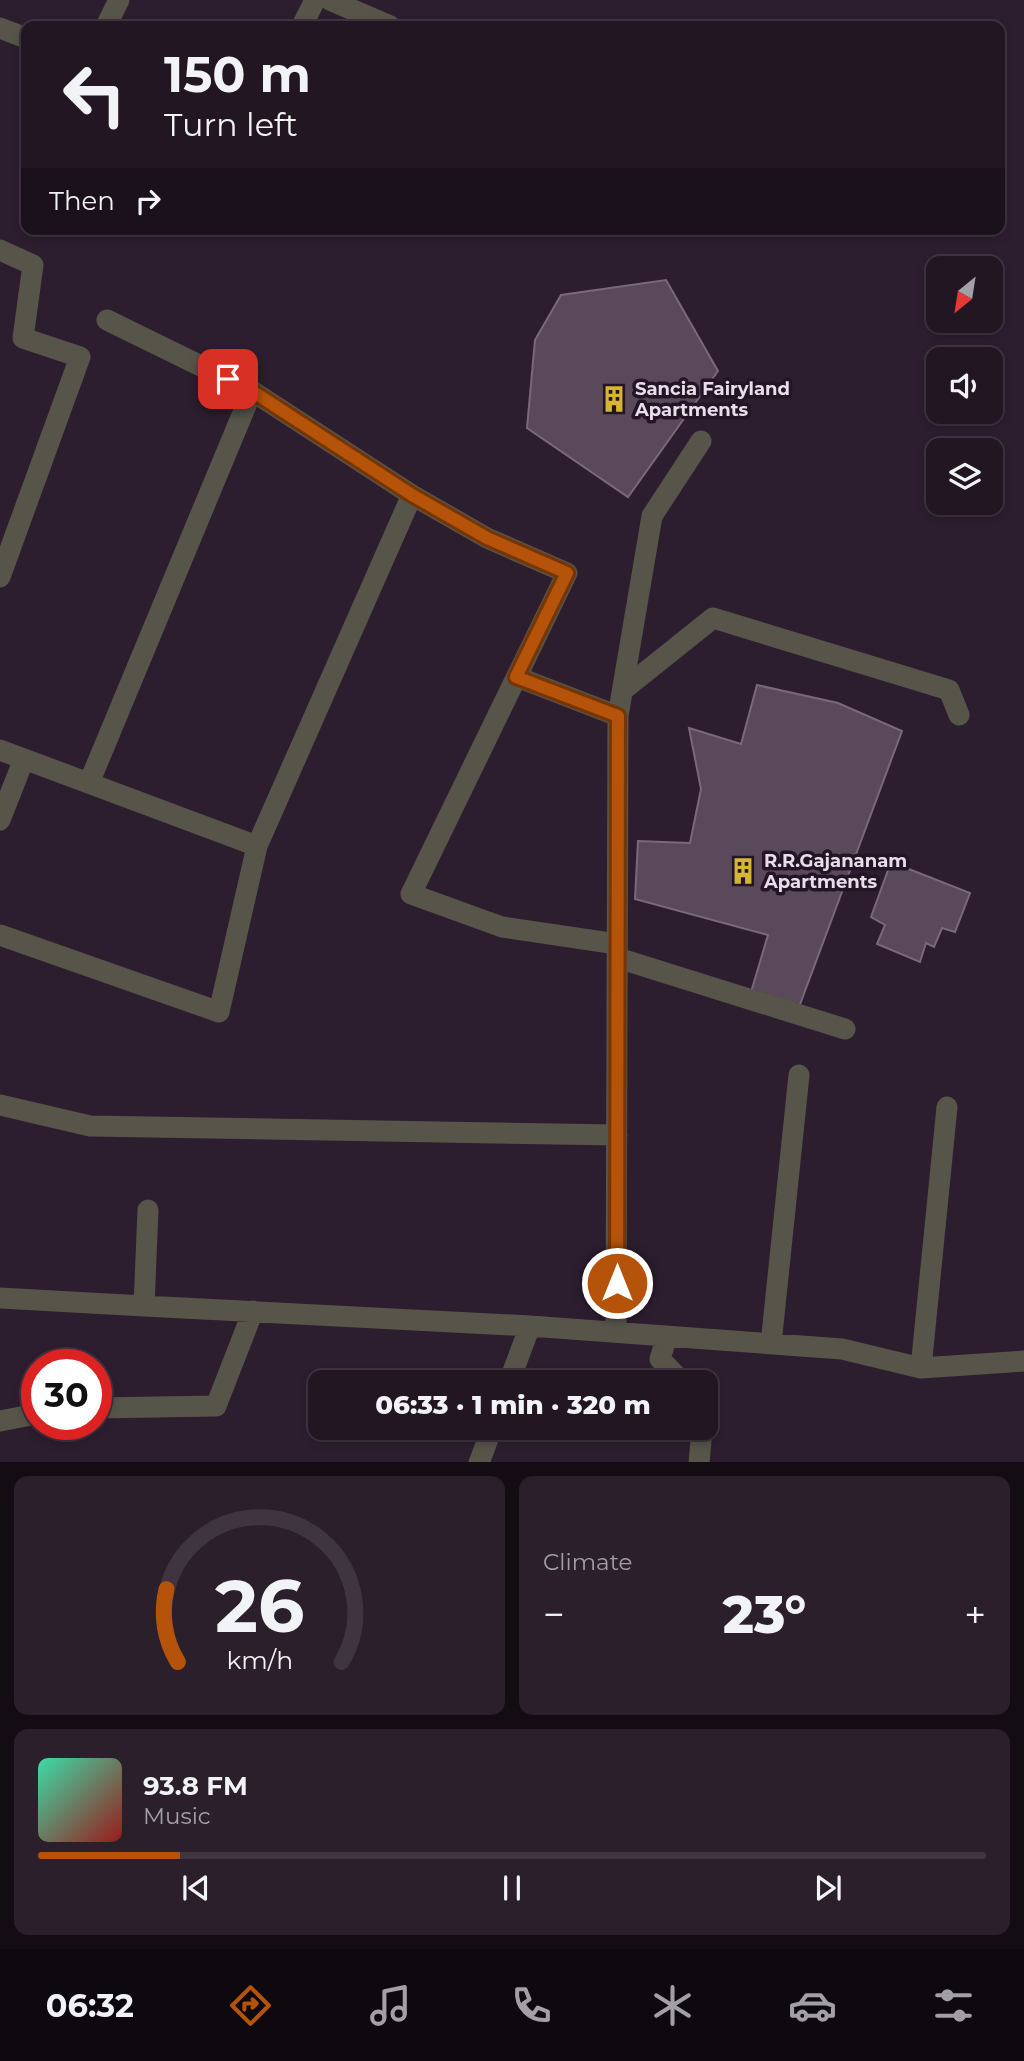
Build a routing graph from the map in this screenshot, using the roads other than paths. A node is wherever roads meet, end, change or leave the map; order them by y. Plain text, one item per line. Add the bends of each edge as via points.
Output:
1 (119, 0) edge
2 (315, 0) edge
3 (330, 0) edge
4 (108, 21) edge
5 (304, 21) edge
6 (378, 21) edge
7 (0, 28) edge
8 (21, 36) edge
9 (0, 250) edge
10 (107, 320) dead end
11 (252, 391) junction
12 (701, 441) dead end
13 (412, 495) junction
14 (0, 577) edge
15 (516, 677) junction
16 (623, 690) junction
17 (959, 715) dead end
18 (618, 716) junction
19 (0, 750) edge
20 (24, 759) junction
21 (89, 783) junction
22 (0, 820) edge
23 (257, 846) junction
24 (0, 935) edge
25 (617, 951) junction
26 (845, 1029) dead end
27 (799, 1075) dead end
28 (0, 1105) edge
29 (947, 1107) dead end
30 (617, 1135) junction
31 (148, 1210) dead end
32 (0, 1298) edge
33 (144, 1306) junction
34 (253, 1311) junction
35 (530, 1326) junction
36 (617, 1332) junction
37 (667, 1336) junction
38 (771, 1344) junction
39 (1024, 1361) edge
40 (921, 1368) junction
41 (514, 1370) edge
42 (671, 1370) edge
43 (112, 1408) edge
44 (21, 1416) edge
45 (0, 1421) edge
46 (488, 1440) edge
47 (701, 1440) edge
48 (480, 1462) edge
49 (699, 1462) edge

1 - 4 street
2 - 5 street
3 - 6 street
7 - 8 street
9 - 14 street via 33,265 23,338 80,356
10 - 11 street
11 - 13 street
11 - 21 street
12 - 16 street via 652,516
13 - 15 street via 487,538 567,573
13 - 23 street
15 - 18 street
15 - 25 street via 411,894 502,927
16 - 17 street via 713,618 949,690
16 - 18 street
18 - 25 street
19 - 20 street
20 - 21 street
20 - 22 street
21 - 23 street
23 - 24 street via 219,1012
25 - 26 street
25 - 30 street
27 - 38 street
28 - 30 street via 90,1126
29 - 40 street
30 - 36 street
31 - 33 street
32 - 33 street
33 - 34 street
34 - 35 street
34 - 43 street via 216,1406
35 - 36 street
35 - 41 street
36 - 37 street
37 - 38 street
37 - 42 street via 660,1359
38 - 40 street via 842,1349
39 - 40 street
44 - 45 street
46 - 48 street
47 - 49 street

